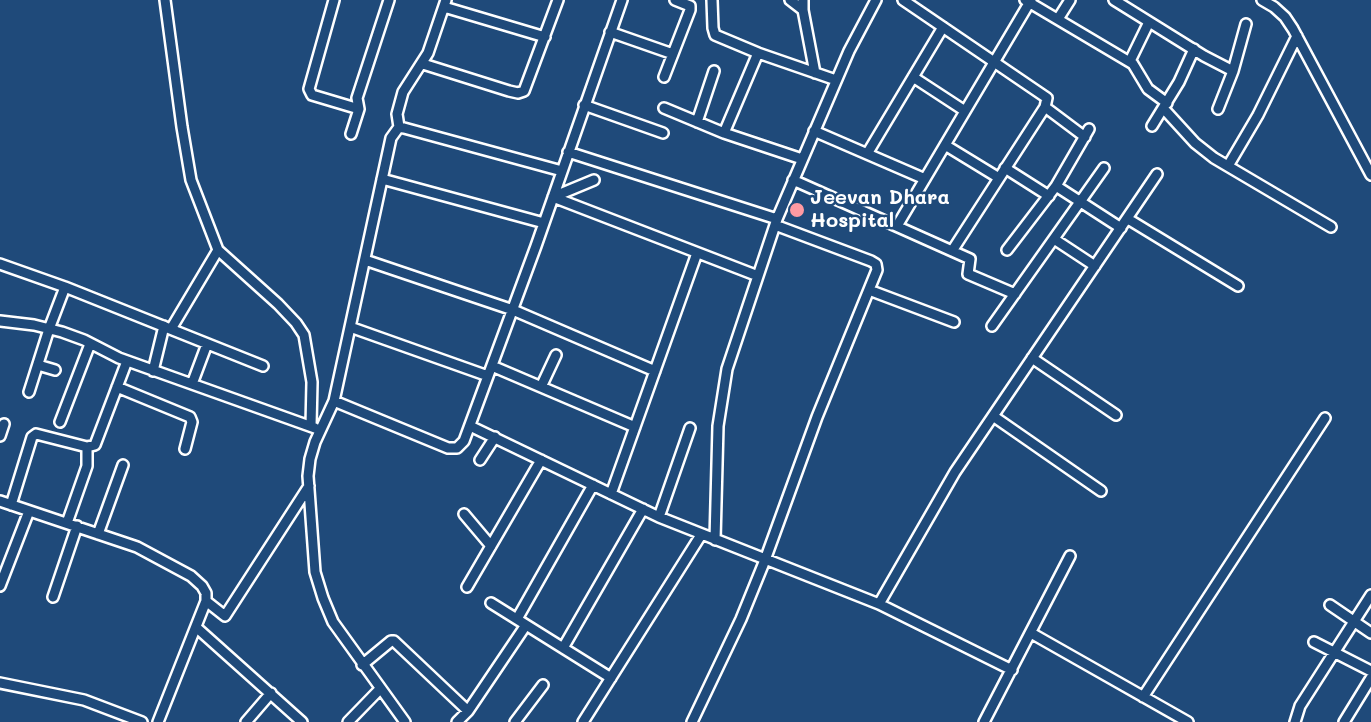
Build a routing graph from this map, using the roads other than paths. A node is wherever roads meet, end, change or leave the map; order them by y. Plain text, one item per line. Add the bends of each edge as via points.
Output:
1 (165, 0) edge
2 (334, 0) edge
3 (389, 0) edge
4 (558, 0) edge
5 (622, 0) edge
6 (675, 0) edge
7 (712, 0) edge
8 (790, 0) edge
9 (876, 0) edge
10 (903, 0) edge
11 (1070, 0) edge
12 (1114, 0) edge
13 (1136, 0) edge
14 (1262, 0) edge
15 (1028, 1) edge
16 (445, 3) edge
17 (803, 5) edge
18 (1130, 10) junction
19 (1058, 19) junction
20 (1149, 22) junction
21 (1246, 24) dead end
22 (943, 27) junction
23 (610, 32) junction
24 (1297, 36) junction
25 (545, 37) junction
26 (1194, 49) junction
27 (758, 53) junction
28 (673, 54) junction
29 (995, 62) junction
30 (423, 64) junction
31 (1133, 64) junction
32 (714, 71) dead end
33 (1233, 71) junction
34 (815, 73) junction
35 (664, 77) dead end
36 (913, 77) junction
37 (836, 80) junction
38 (584, 105) junction
39 (1165, 105) junction
40 (1045, 106) junction
41 (663, 108) dead end
42 (359, 109) junction
43 (1218, 109) dead end
44 (965, 111) junction
45 (697, 122) junction
46 (1152, 126) dead end
47 (399, 127) junction
48 (814, 131) junction
49 (663, 133) dead end
50 (724, 133) junction
51 (351, 134) dead end
52 (945, 145) junction
53 (568, 152) junction
54 (867, 154) junction
55 (802, 159) junction
56 (1228, 166) junction
57 (1005, 168) junction
58 (1104, 168) dead end
59 (562, 171) junction
60 (1157, 174) dead end
61 (1371, 175) edge
62 (999, 178) junction
63 (382, 179) junction
64 (925, 179) junction
65 (594, 180) dead end
66 (793, 180) junction
67 (1056, 186) junction
68 (1049, 196) junction
69 (553, 197) junction
70 (1080, 202) junction
71 (1128, 219) junction
72 (776, 222) junction
73 (544, 224) junction
74 (897, 226) junction
75 (1331, 227) dead end
76 (1121, 228) junction
77 (1054, 238) junction
78 (218, 250) junction
79 (1007, 250) dead end
80 (952, 251) junction
81 (697, 253) junction
82 (365, 260) junction
83 (0, 264) edge
84 (1095, 266) junction
85 (758, 276) junction
86 (1238, 286) dead end
87 (65, 287) junction
88 (869, 290) junction
89 (1015, 294) junction
90 (513, 310) junction
91 (0, 321) edge
92 (954, 322) dead end
93 (992, 326) dead end
94 (350, 327) junction
95 (168, 328) junction
96 (49, 329) junction
97 (90, 344) junction
98 (207, 344) junction
99 (556, 355) dead end
100 (1032, 358) junction
101 (127, 361) junction
102 (38, 365) junction
103 (263, 366) dead end
104 (492, 366) junction
105 (55, 370) dead end
106 (153, 371) junction
107 (655, 371) junction
108 (488, 376) junction
109 (192, 384) junction
110 (117, 387) junction
111 (541, 387) junction
112 (29, 392) dead end
113 (334, 401) junction
114 (1116, 415) dead end
115 (993, 416) junction
116 (1325, 418) dead end
117 (60, 422) dead end
118 (3, 424) dead end
119 (470, 426) junction
120 (635, 427) junction
121 (315, 428) junction
122 (690, 428) dead end
123 (0, 436) edge
124 (495, 437) junction
125 (87, 447) junction
126 (185, 449) dead end
127 (480, 460) dead end
128 (541, 460) junction
129 (123, 465) dead end
130 (593, 485) junction
131 (309, 486) junction
132 (1101, 491) dead end
133 (611, 494) junction
134 (0, 501) edge
135 (11, 505) junction
136 (643, 509) junction
137 (29, 511) junction
138 (464, 514) dead end
139 (659, 517) junction
140 (67, 523) junction
141 (77, 526) junction
142 (98, 534) junction
143 (701, 535) junction
144 (715, 540) junction
145 (491, 546) junction
146 (1070, 556) dead end
147 (765, 560) junction
148 (0, 586) edge
149 (467, 587) dead end
150 (1371, 595) edge
151 (53, 597) dead end
152 (206, 601) junction
153 (491, 603) dead end
154 (879, 604) junction
155 (1330, 605) dead end
156 (517, 619) junction
157 (1353, 621) junction
158 (526, 625) junction
159 (196, 628) junction
160 (1031, 633) junction
161 (1371, 633) edge
162 (1314, 642) dead end
163 (563, 648) junction
164 (1334, 652) junction
165 (362, 665) junction
166 (1012, 670) junction
167 (1371, 671) edge
168 (611, 678) junction
169 (1371, 678) edge
170 (0, 683) edge
171 (543, 685) dead end
172 (380, 689) junction
173 (271, 693) junction
174 (1143, 697) junction
175 (468, 711) junction
176 (142, 722) edge
177 (158, 722) edge
178 (246, 722) edge
179 (302, 722) edge
180 (348, 722) edge
181 (405, 722) edge
182 (458, 722) edge
183 (515, 722) edge
184 (583, 722) edge
185 (692, 722) edge
186 (984, 722) edge
187 (1188, 722) edge
188 (1295, 722) edge
189 (1344, 722) edge

1 - 78 street via 190,180
2 - 42 street via 309,89 312,95
3 - 42 street via 357,99
4 - 25 street
5 - 23 street
6 - 28 street via 690,6 690,10
7 - 27 street via 715,35
8 - 17 street
9 - 37 street
10 - 22 street
11 - 19 street
12 - 18 street
13 - 18 street
14 - 24 street via 1285,16
15 - 19 street
15 - 29 street
16 - 25 street
16 - 30 street
17 - 34 street
18 - 20 street
19 - 31 street
20 - 26 street
20 - 31 street via 1130,61
21 - 33 street
22 - 29 street
22 - 36 street
23 - 28 street
23 - 38 street
24 - 56 street
24 - 61 street
25 - 30 street via 524,91 518,93
26 - 33 street
26 - 39 street
27 - 34 street
27 - 50 street
28 - 35 street
29 - 40 street via 1044,95
29 - 44 street
30 - 47 street via 404,92 397,114
31 - 39 street via 1148,89
32 - 45 street
33 - 43 street
34 - 37 street
36 - 44 street
36 - 54 street
37 - 48 street
38 - 49 street
38 - 53 street
39 - 46 street
39 - 56 street via 1195,143
40 - 57 street
40 - 67 street via 1087,133
41 - 45 street
42 - 51 street
44 - 52 street
45 - 50 street
47 - 59 street
47 - 63 street via 391,138
48 - 54 street
48 - 55 street
50 - 55 street
52 - 62 street
52 - 64 street
53 - 59 street
53 - 72 street
54 - 64 street
55 - 66 street
56 - 75 street
57 - 62 street
57 - 68 street
58 - 70 street
59 - 69 street
60 - 71 street
62 - 80 street
63 - 73 street
63 - 82 street
64 - 74 street
65 - 69 street
66 - 72 street
66 - 74 street
67 - 68 street
67 - 70 street
68 - 79 street
69 - 73 street
69 - 81 street
70 - 76 street
70 - 77 street
71 - 76 street
71 - 86 street
72 - 85 street
72 - 88 street via 876,264
73 - 90 street
74 - 80 street
76 - 84 street
77 - 84 street
77 - 89 street
78 - 95 street
78 - 121 street via 278,304 304,335
80 - 89 street via 970,259 968,274
81 - 85 street
81 - 107 street
82 - 90 street
82 - 94 street
83 - 87 street
84 - 100 street
85 - 144 street via 722,389
87 - 95 street
87 - 96 street
88 - 92 street
88 - 147 street
89 - 93 street
90 - 104 street
90 - 107 street
91 - 96 street
94 - 108 street
94 - 113 street
95 - 98 street
95 - 106 street
96 - 97 street
96 - 102 street
97 - 101 street
97 - 117 street
98 - 103 street
98 - 109 street
99 - 111 street
100 - 114 street
100 - 115 street
101 - 106 street
101 - 110 street
102 - 105 street
102 - 112 street
104 - 108 street
104 - 111 street
106 - 109 street
107 - 120 street
108 - 119 street
109 - 121 street
110 - 125 street via 95,445
110 - 126 street via 190,417
111 - 120 street
113 - 119 street via 448,448 457,448 464,441
113 - 121 street
115 - 132 street
115 - 154 street via 955,472
116 - 174 street
118 - 123 street
119 - 124 street
120 - 133 street
121 - 131 street
122 - 139 street
124 - 127 street
124 - 128 street
125 - 135 street via 36,434 32,437
125 - 140 street via 87,466
128 - 130 street
128 - 145 street
129 - 142 street
130 - 133 street
130 - 156 street
131 - 152 street via 225,616
131 - 165 street via 315,572 333,622
133 - 136 street
134 - 135 street
135 - 137 street
136 - 139 street
136 - 163 street
137 - 140 street
137 - 148 street
138 - 145 street
139 - 143 street
140 - 141 street
141 - 142 street
141 - 151 street
142 - 152 street via 137,547 191,576 206,592
143 - 144 street
143 - 168 street
144 - 147 street
145 - 149 street
146 - 160 street
147 - 154 street
147 - 185 street
150 - 157 street
152 - 159 street
153 - 156 street
154 - 166 street
155 - 157 street
156 - 158 street
157 - 161 street
157 - 164 street
158 - 163 street
158 - 175 street
159 - 173 street
159 - 177 street
160 - 166 street
160 - 174 street
162 - 164 street
163 - 168 street
164 - 167 street
164 - 188 street via 1300,706
165 - 172 street
165 - 175 street via 394,641
166 - 186 street
168 - 184 street
169 - 189 street
170 - 176 street via 84,700
171 - 183 street
172 - 180 street
172 - 181 street
173 - 178 street
173 - 179 street
174 - 187 street
175 - 182 street

